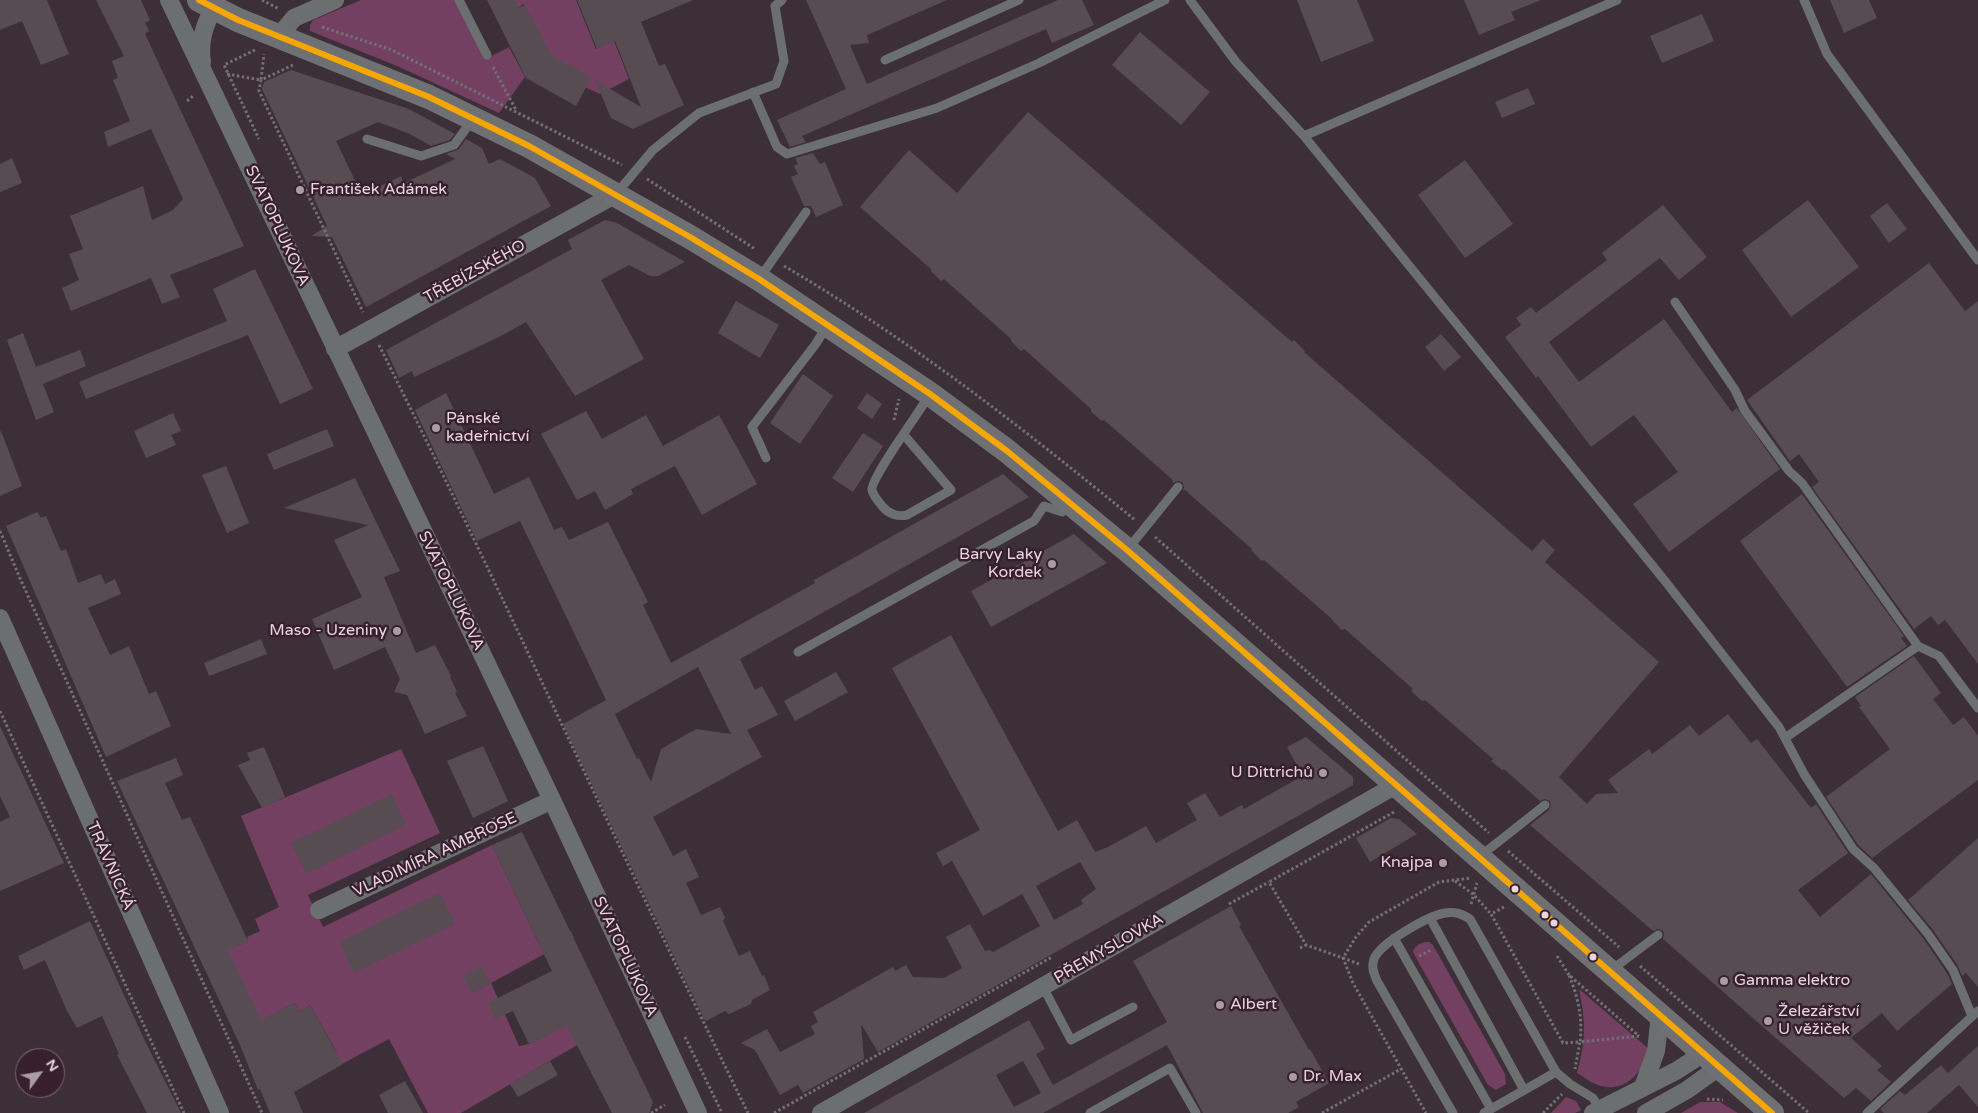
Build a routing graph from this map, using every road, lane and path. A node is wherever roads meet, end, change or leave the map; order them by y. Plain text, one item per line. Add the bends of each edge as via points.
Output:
1 (169, 0) edge
2 (335, 0) edge
3 (459, 0) edge
4 (782, 0) edge
5 (1019, 0) edge
6 (1166, 0) edge
7 (1190, 0) edge
8 (1617, 0) edge
9 (1804, 0) edge
10 (206, 4) edge
11 (272, 44) junction
12 (487, 55) joint
13 (886, 60) dead end
14 (294, 64) dead end
15 (206, 78) junction
16 (261, 80) junction
17 (754, 92) junction
18 (187, 101) dead end
19 (517, 111) dead end
20 (473, 119) junction
21 (1304, 136) junction
22 (367, 139) dead end
23 (616, 194) junction
24 (806, 212) dead end
25 (1978, 260) edge
26 (759, 279) junction
27 (828, 292) dead end
28 (1675, 302) dead end
29 (828, 324) junction
30 (371, 329) junction
31 (335, 349) junction
32 (930, 394) junction
33 (904, 435) junction
34 (766, 458) dead end
35 (1178, 487) dead end
36 (1070, 502) junction
37 (1144, 528) junction
38 (0, 531) edge
39 (1126, 550) junction
40 (0, 618) edge
41 (1918, 646) junction
42 (798, 652) dead end
43 (1978, 708) edge
44 (0, 711) edge
45 (1785, 738) junction
46 (1396, 786) junction
47 (552, 800) junction
48 (1545, 805) dead end
49 (1396, 811) dead end
50 (1498, 842) junction
51 (1478, 857) junction
52 (1455, 880) dead end
53 (1505, 907) dead end
54 (319, 910) dead end
55 (1491, 914) junction
56 (1430, 918) junction
57 (1658, 935) dead end
58 (1394, 938) junction
59 (1443, 943) junction
60 (1306, 945) junction
61 (1300, 948) dead end
62 (1630, 957) junction
63 (1408, 962) junction
64 (1610, 972) junction
65 (1043, 986) junction
66 (1133, 1007) dead end
67 (1975, 1013) edge
68 (1660, 1015) junction
69 (1639, 1036) junction
70 (1580, 1042) junction
71 (1656, 1051) junction
72 (1712, 1060) junction
73 (1401, 1069) junction
74 (1556, 1072) junction
75 (1570, 1084) junction
76 (1642, 1087) junction
77 (1524, 1090) junction
78 (1687, 1090) junction
79 (1729, 1103) dead end
80 (665, 1105) dead end
81 (692, 1111) edge
82 (1488, 1111) edge
83 (1599, 1112) edge
84 (184, 1113) edge
85 (220, 1113) edge
86 (262, 1113) edge
87 (651, 1113) edge
88 (748, 1113) edge
89 (821, 1113) edge
90 (1090, 1113) edge
91 (1196, 1113) edge
92 (1322, 1113) edge
93 (1426, 1113) edge
94 (1453, 1113) edge
95 (1543, 1113) edge
96 (1646, 1113) edge
97 (1772, 1113) edge
98 (1809, 1113) edge
99 (1868, 1113) edge

1 - 15 street, SVATOPLUKOVA
2 - 11 street via 294,18
3 - 12 lane
4 - 17 lane via 775,6 784,61 776,84
5 - 13 lane
6 - 17 lane via 1039,63 937,108 787,154 778,147
7 - 21 lane via 1236,62
8 - 21 lane
9 - 25 lane via 1828,54
10 - 11 street
10 - 15 street, SVATOPLUKOVA via 207,20 200,50
11 - 16 path
11 - 20 street via 389,80
12 - 19 path
14 - 16 path
15 - 16 path via 228,73
15 - 18 path
15 - 31 street, SVATOPLUKOVA
16 - 30 path via 259,91
17 - 23 lane via 700,113 653,150
20 - 22 lane via 454,145 421,156
20 - 23 street via 530,146
21 - 45 lane via 1665,581
23 - 26 street
23 - 30 street, TŘEBÍZSKÉHO
24 - 26 lane
26 - 29 street
27 - 37 path via 1025,432
28 - 41 lane via 1745,410 1789,471 1802,483
29 - 32 street
29 - 34 lane via 752,427
30 - 31 street, TŘEBÍZSKÉHO
30 - 88 path
31 - 47 street, SVATOPLUKOVA
32 - 33 lane
32 - 36 street
33 - 33 lane via 872,490 886,510 902,516 951,490
35 - 37 lane
36 - 39 street
36 - 42 lane via 1062,512 1044,506 1034,521
37 - 39 lane
37 - 50 path
38 - 86 path
39 - 46 street
40 - 85 street, TRÁVNICKÁ
41 - 43 lane via 1939,656
41 - 45 lane
44 - 84 path
45 - 67 lane via 1804,774 1853,849 1928,934 1953,970
46 - 51 street
46 - 65 street, PŘEMYSLOVKA
47 - 54 street, VLADIMÍRA AMBROSE
47 - 81 street, SVATOPLUKOVA
48 - 50 lane
49 - 60 path via 1269,882
50 - 51 lane
50 - 62 path
51 - 64 street
52 - 55 path
53 - 55 path
55 - 70 path via 1563,1043
56 - 58 lane
56 - 59 lane
56 - 74 lane via 1455,913 1470,919
57 - 62 lane
58 - 63 lane
58 - 94 lane via 1380,950 1373,970
59 - 63 path
59 - 77 lane
60 - 61 path
60 - 73 path via 1344,958 1353,983
62 - 64 lane
62 - 98 path
63 - 82 lane
64 - 68 street
65 - 66 lane via 1071,1040
65 - 89 street, PŘEMYSLOVKA
67 - 99 lane
68 - 71 street
68 - 72 street
69 - 70 path
69 - 70 path via 1568,975 1579,1007
69 - 71 path
70 - 75 path
71 - 76 street
72 - 76 street via 1676,1071
72 - 78 street
72 - 97 street
73 - 92 path
73 - 93 path
74 - 75 lane
74 - 77 lane
75 - 83 lane via 1593,1098
75 - 95 path
76 - 83 street
77 - 82 lane
78 - 79 path via 1694,1103 1710,1099
78 - 96 street
80 - 87 path
90 - 91 lane via 1170,1068

